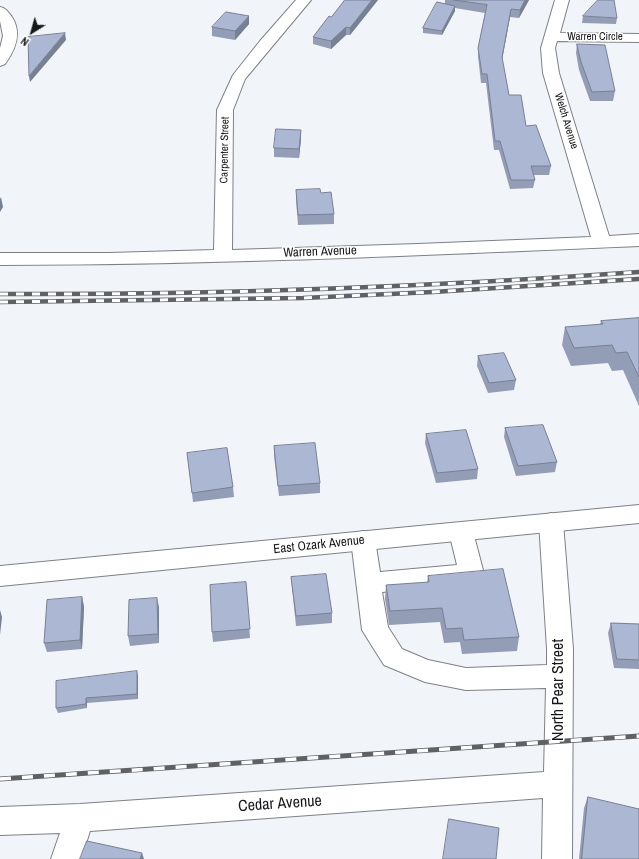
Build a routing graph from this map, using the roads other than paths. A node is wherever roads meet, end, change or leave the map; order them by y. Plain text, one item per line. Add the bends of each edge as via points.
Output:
1 (304, 0) edge
2 (562, 0) edge
3 (0, 11) edge
4 (551, 37) junction
5 (639, 38) edge
6 (0, 61) edge
7 (639, 240) edge
8 (602, 242) junction
9 (224, 255) junction
10 (0, 259) edge
11 (639, 514) edge
12 (550, 522) junction
13 (461, 532) junction
14 (363, 540) junction
15 (0, 576) edge
16 (368, 583) junction
17 (560, 676) junction
18 (559, 784) junction
19 (80, 818) junction
20 (0, 821) edge
21 (66, 859) edge
22 (557, 859) edge

1 - 9 street, Carpenter Street via 238,78 225,110
2 - 4 street, Welch Avenue
3 - 6 street via 8,20 11,31 9,45
4 - 5 street, Warren Circle
4 - 8 street, Welch Avenue via 548,48 551,73
7 - 8 street, Warren Avenue
8 - 9 street, Warren Avenue
9 - 10 street, Warren Avenue
11 - 12 street, East Ozark Avenue
12 - 13 street, East Ozark Avenue
12 - 17 street, North Pear Street
13 - 14 street, East Ozark Avenue
13 - 16 street via 472,574
14 - 15 street, East Ozark Avenue
14 - 16 street
16 - 17 street via 375,630 393,657 425,671 466,679
17 - 18 street, North Pear Street
18 - 19 street, Cedar Avenue
18 - 22 street, North Pear Street
19 - 20 street, Cedar Avenue
19 - 21 street

